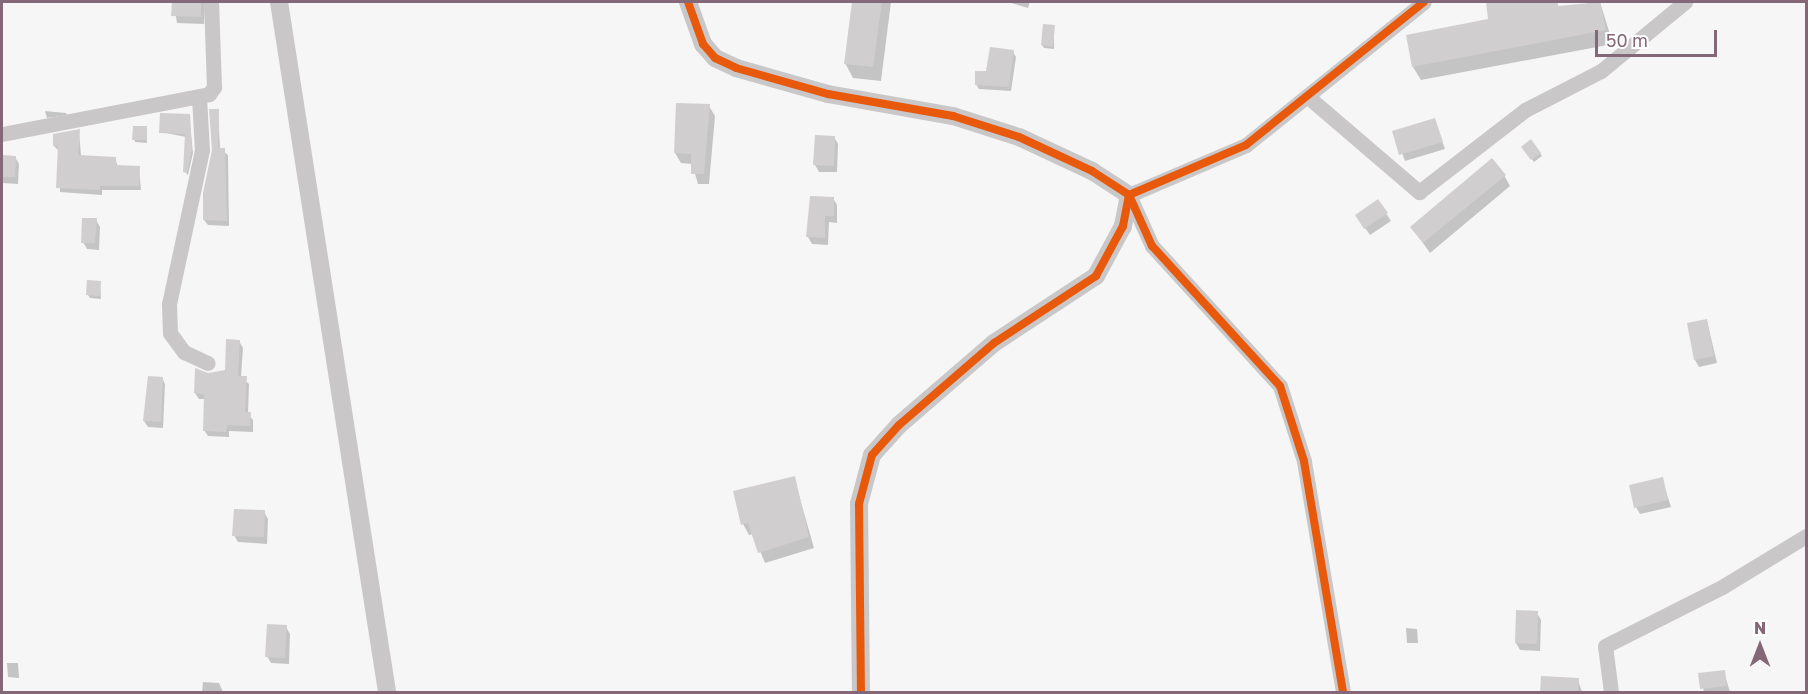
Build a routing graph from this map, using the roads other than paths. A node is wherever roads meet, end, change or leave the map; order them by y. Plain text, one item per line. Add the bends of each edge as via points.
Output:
1 (211, 2) edge
2 (279, 2) edge
3 (688, 2) edge
4 (1424, 2) edge
5 (1685, 2) edge
6 (1306, 96) junction
7 (200, 97) junction
8 (2, 134) edge
9 (1129, 195) junction
10 (208, 363) dead end
11 (1806, 536) edge
12 (387, 693) edge
13 (861, 693) edge
14 (1343, 693) edge
15 (1611, 693) edge

1 - 7 street via 214,92
2 - 12 street
3 - 9 street via 703,44 715,58 736,69 828,94 953,116 1019,137 1092,171
4 - 6 street
5 - 6 street via 1601,71 1525,110 1419,192
6 - 9 street via 1246,145
7 - 8 street
7 - 10 street via 202,150 169,304 170,333 184,352
9 - 13 street via 1123,226 1096,276 994,343 899,425 872,455 859,504
9 - 14 street via 1152,246 1280,386 1304,461
11 - 15 street via 1722,587 1605,646

